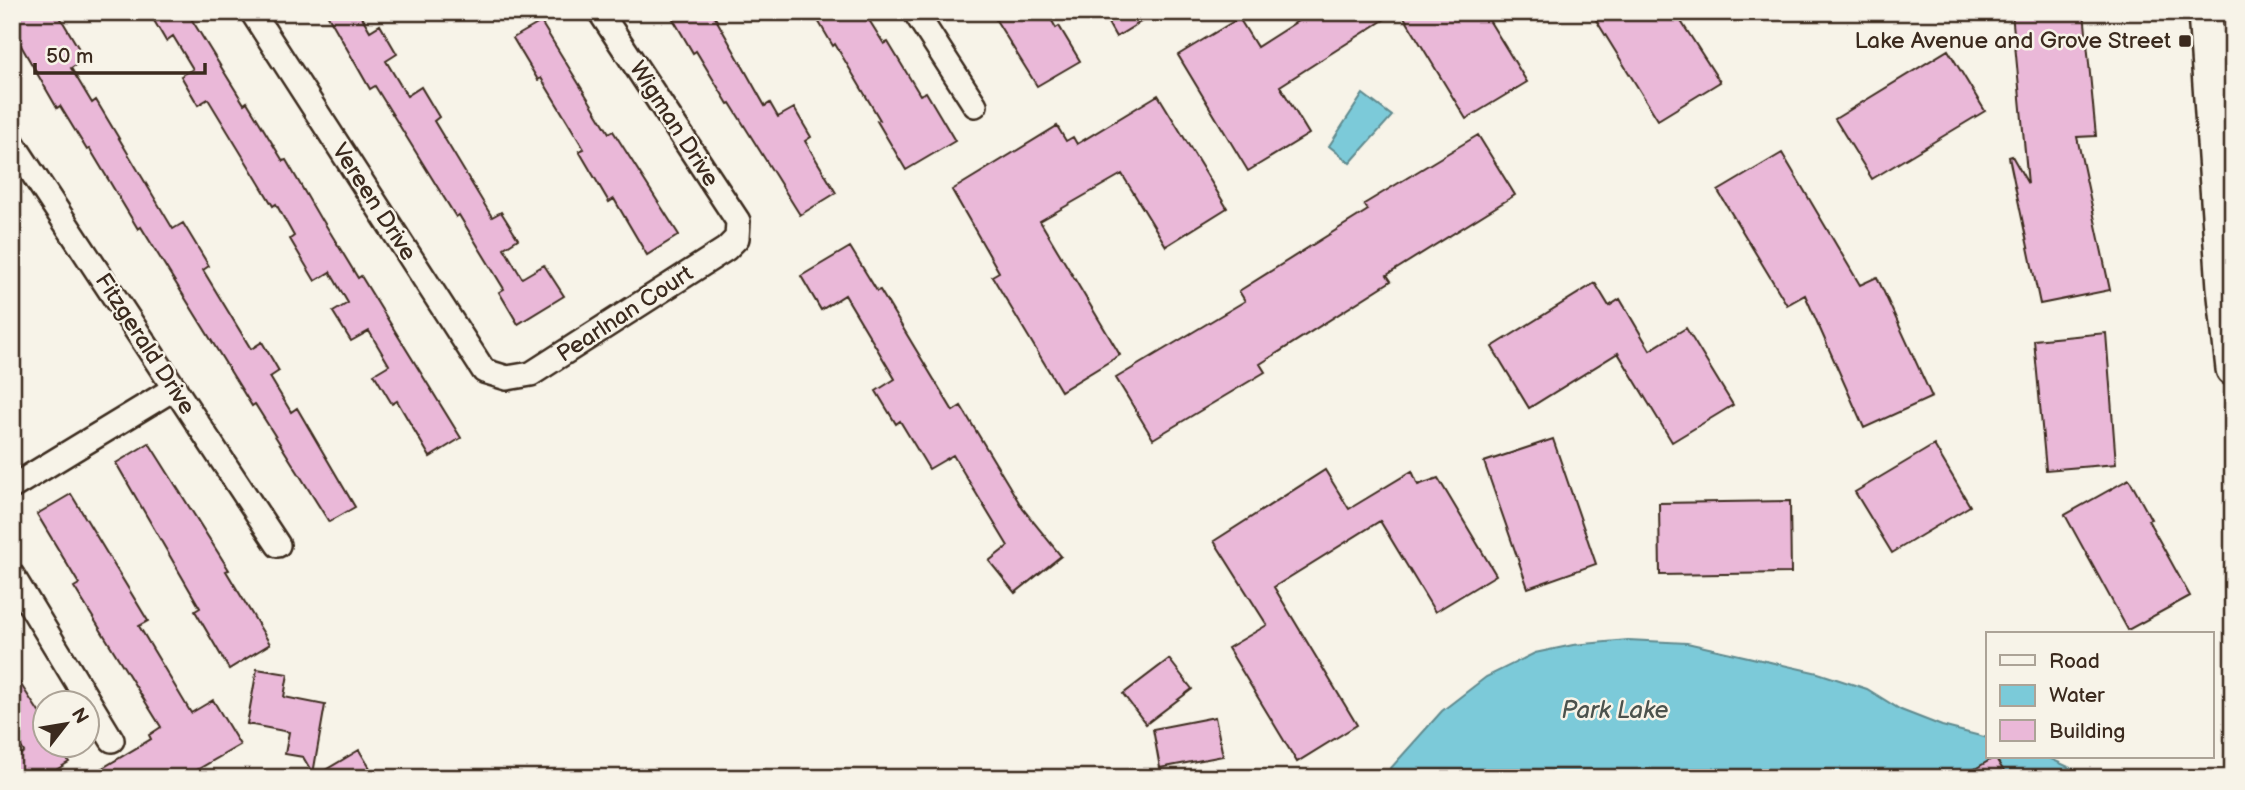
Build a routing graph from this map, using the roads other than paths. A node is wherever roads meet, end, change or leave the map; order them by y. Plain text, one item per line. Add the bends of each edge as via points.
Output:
1 (252, 12) edge
2 (600, 12) edge
3 (915, 12) edge
4 (2205, 12) edge
5 (975, 106) dead end
6 (12, 142) edge
7 (737, 237) joint
8 (2233, 369) edge
9 (507, 378) joint
10 (175, 388) junction
11 (12, 487) edge
12 (278, 545) dead end
13 (12, 575) edge
14 (112, 740) dead end

1 - 9 street, Vereen Drive via 484,371
2 - 7 street, Wigman Drive via 738,221
3 - 5 street
4 - 8 main road
6 - 10 street, Fitzgerald Drive
7 - 9 street, Pearlnan Court via 726,249 531,374
10 - 11 street
10 - 12 street, Fitzgerald Drive
13 - 14 street

